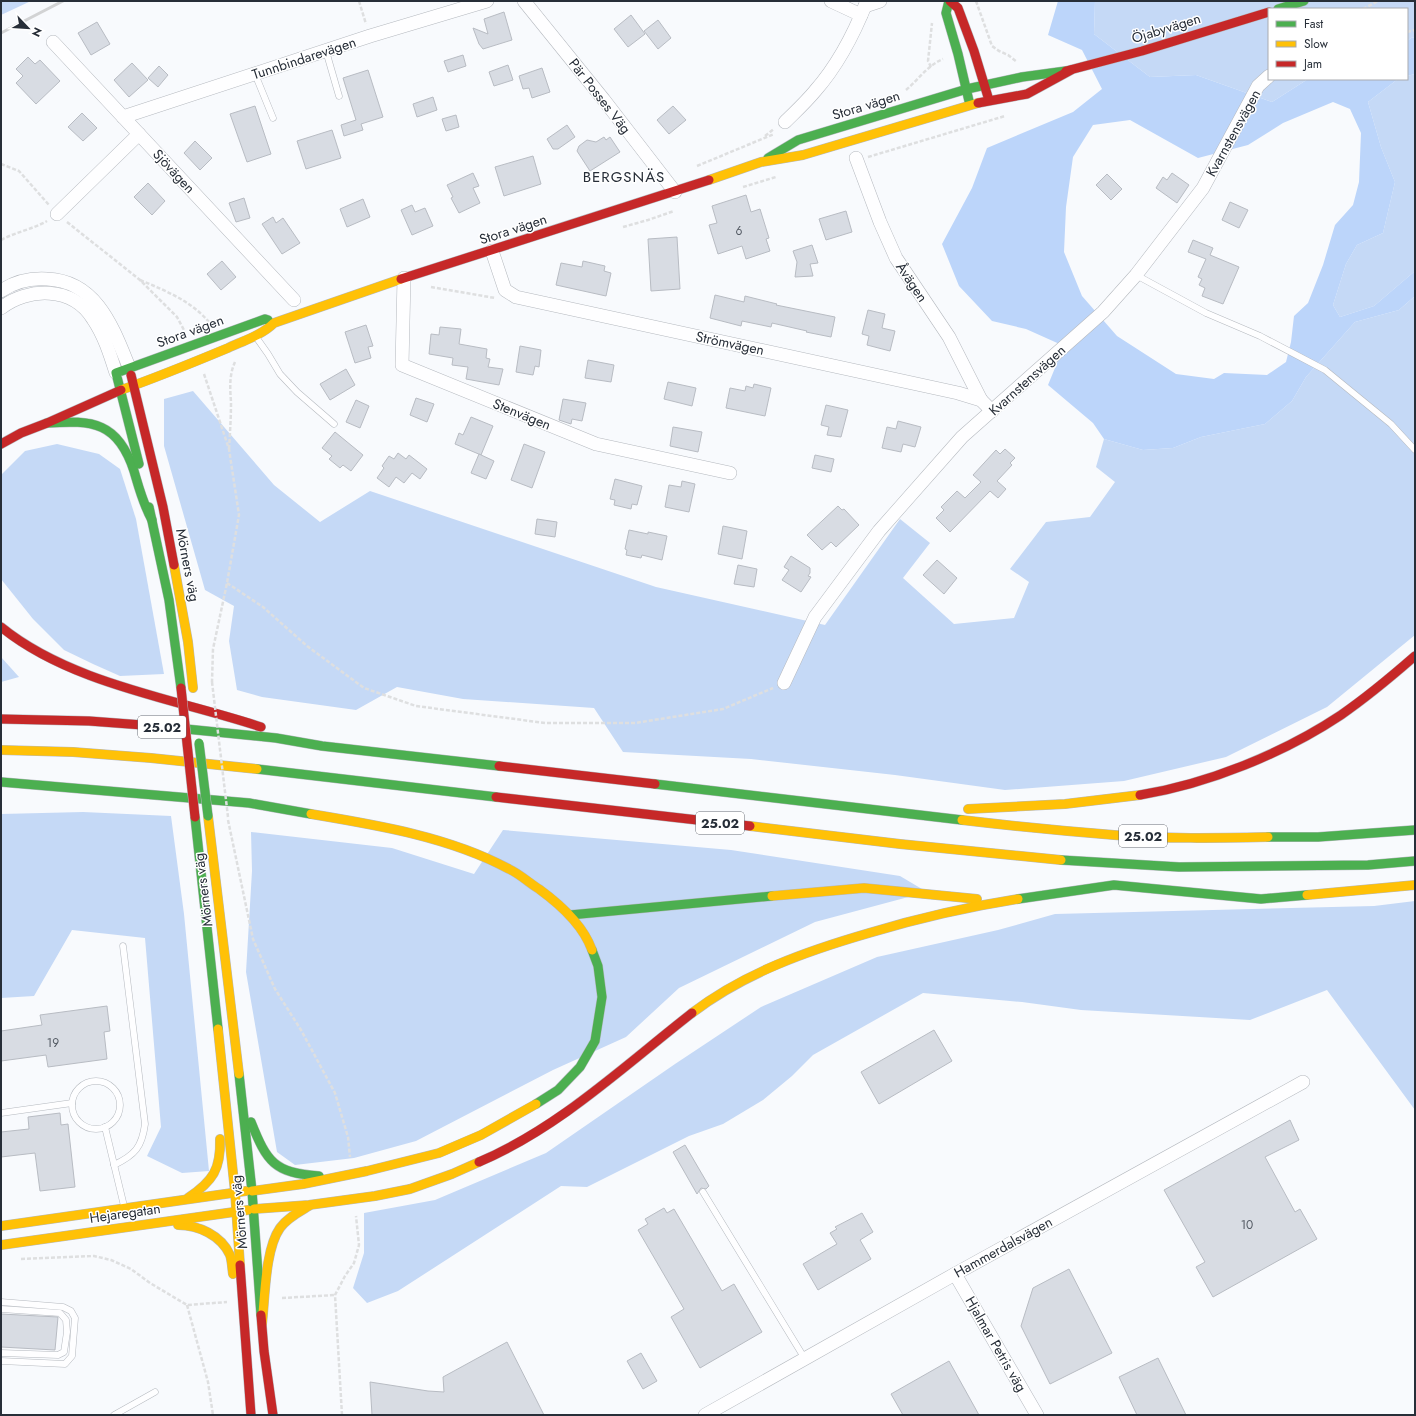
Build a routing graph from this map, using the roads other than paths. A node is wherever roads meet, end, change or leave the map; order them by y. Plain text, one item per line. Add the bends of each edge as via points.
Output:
1 (487, 1) edge
2 (524, 1) edge
3 (832, 1) edge
4 (880, 1) edge
5 (950, 1) edge
6 (1304, 1) edge
7 (864, 8) edge
8 (1281, 8) edge
9 (1268, 12) edge
10 (53, 42) dead end
11 (326, 51) junction
12 (1071, 70) junction
13 (255, 74) junction
14 (1268, 77) edge
15 (985, 85) junction
16 (966, 89) junction
17 (339, 96) dead end
18 (989, 101) junction
19 (970, 105) junction
20 (123, 117) junction
21 (272, 118) dead end
22 (785, 122) dead end
23 (139, 134) junction
24 (856, 158) road end
25 (761, 162) junction
26 (675, 192) junction
27 (57, 214) road end
28 (492, 251) junction
29 (1136, 275) junction
30 (404, 278) junction
31 (1, 291) edge
32 (294, 300) dead end
33 (1, 308) edge
34 (274, 323) junction
35 (255, 335) junction
36 (129, 367) junction
37 (116, 372) junction
38 (134, 385) junction
39 (121, 390) junction
40 (981, 400) junction
41 (992, 411) junction
42 (47, 423) junction
43 (334, 424) dead end
44 (1, 444) edge
45 (1415, 450) edge
46 (730, 472) dead end
47 (152, 520) junction
48 (1, 627) edge
49 (1415, 656) edge
50 (784, 683) road end
51 (1, 719) edge
52 (322, 746) junction
53 (1, 750) edge
54 (1, 782) edge
55 (947, 809) dead end
56 (962, 809) dead end
57 (873, 810) junction
58 (1415, 830) edge
59 (1415, 861) edge
60 (1415, 885) edge
61 (998, 902) junction
62 (570, 915) junction
63 (123, 946) dead end
64 (1303, 1082) dead end
65 (225, 1095) junction
66 (242, 1095) junction
67 (72, 1103) junction
68 (1, 1114) edge
69 (105, 1127) junction
70 (114, 1165) junction
71 (338, 1176) junction
72 (252, 1191) junction
73 (235, 1192) junction
74 (704, 1192) dead end
75 (185, 1199) junction
76 (309, 1206) junction
77 (124, 1208) junction
78 (254, 1209) junction
79 (237, 1211) junction
80 (135, 1225) junction
81 (1, 1226) edge
82 (1, 1245) edge
83 (955, 1274) junction
84 (1, 1302) edge
85 (1, 1309) edge
86 (245, 1318) junction
87 (262, 1324) junction
88 (1, 1353) edge
89 (805, 1359) junction
90 (1, 1361) edge
91 (155, 1392) dead end
92 (114, 1415) edge
93 (251, 1415) edge
94 (273, 1415) edge
95 (705, 1415) edge
96 (1037, 1415) edge

1 - 11 street, Tunnbindarevägen
2 - 26 street, Pär Posses Väg
3 - 7 street
4 - 7 street
5 - 15 main road via 958,8
5 - 16 main road via 946,13
6 - 8 main road
7 - 22 street via 852,37 830,73
9 - 12 main road, Öjabyvägen
10 - 20 street, Sjövägen
11 - 13 street, Tunnbindarevägen
11 - 17 lane
12 - 15 main road, Öjabyvägen
12 - 18 main road, Öjabyvägen via 1027,94
13 - 20 street, Tunnbindarevägen
13 - 21 lane
14 - 29 street, Kvarnstensvägen via 1258,86 1203,188
15 - 16 main road, Stora vägen
15 - 18 main road
16 - 19 main road
16 - 25 main road, Stora vägen via 798,140
18 - 19 main road, Stora vägen
19 - 25 main road, Stora vägen via 803,155
20 - 23 street, Sjövägen
23 - 27 street
23 - 32 street, Sjövägen
24 - 40 street, Åvägen via 896,258 949,337
25 - 26 main road, Stora vägen
26 - 28 main road, Stora vägen
28 - 30 main road, Stora vägen
28 - 40 street, Strömvägen via 505,290 516,297 943,389
29 - 41 street, Kvarnstensvägen via 1103,312
29 - 45 lane via 1325,370 1391,424
30 - 34 main road, Stora vägen
30 - 46 street, Stenvägen via 402,365 596,444
31 - 36 street via 19,282 38,278 61,280 81,289 98,304 106,317
33 - 37 street via 25,295 36,293 51,293 78,303 93,318
34 - 35 main road, Stora vägen
34 - 36 main road, Stora vägen via 265,319
35 - 38 main road, Stora vägen via 167,374
35 - 43 lane via 280,374
36 - 37 main road, Stora vägen
36 - 38 main road, Mörners väg
37 - 39 main road, Mörners väg
38 - 39 main road, Stora vägen
38 - 66 main road, Mörners väg, bridge via 163,507 186,634
39 - 42 main road, Stora vägen
39 - 47 main road, Mörners väg
40 - 41 street, Strömvägen
41 - 50 street, Kvarnstensvägen via 962,437 879,531 815,617
42 - 44 main road
42 - 47 main road via 81,421 100,426 116,437 129,456 144,508
47 - 65 main road, Mörners väg, bridge via 168,600 181,688
48 - 52 main road via 28,646 85,674
49 - 56 main road via 1338,716 1271,752 1215,775 1178,787 1100,801
51 - 52 main road, 25.02 via 89,721 164,727 276,738
52 - 57 main road, 25.02
53 - 59 main road, 25.02 via 151,758 1006,855 1115,864 1180,868 1368,865
54 - 62 main road via 249,803 388,827 469,850 510,869
55 - 57 main road
57 - 58 main road, 25.02 via 1122,835 1215,838 1318,837
60 - 61 main road via 1262,899 1114,885
61 - 62 main road via 864,888
61 - 76 main road, Hejaregatan via 923,917 814,950 770,967 700,1007 561,1116 487,1159 410,1189
62 - 71 main road via 589,942 598,966 602,997 595,1041 580,1067 558,1090 481,1135 439,1153 397,1165
63 - 70 lane via 145,1124 144,1136 132,1155
64 - 83 street, Hammerdalsvägen
65 - 73 main road, Mörners väg
65 - 75 main road via 218,1103 221,1150 218,1166 202,1189
66 - 71 main road via 262,1148 277,1167 307,1176
66 - 72 main road, Mörners väg
67 - 68 lane
67 - 69 lane via 74,1115 82,1124 93,1128
67 - 69 lane via 78,1088 88,1082 99,1081 110,1085 117,1094 120,1104 114,1120
69 - 70 lane
70 - 77 lane
71 - 72 main road, Hejaregatan
72 - 73 main road, Hejaregatan
72 - 78 main road, Mörners väg
73 - 75 main road, Hejaregatan
73 - 79 main road, Mörners väg
74 - 89 lane
75 - 77 main road, Hejaregatan
76 - 78 main road, Hejaregatan
76 - 87 main road via 280,1228 274,1242
77 - 81 main road, Hejaregatan
78 - 79 main road, Hejaregatan
78 - 87 main road, Mörners väg
79 - 80 main road, Hejaregatan
79 - 86 main road, Mörners väg
80 - 82 main road, Hejaregatan
80 - 86 main road via 190,1226 205,1231 218,1240 229,1253 237,1312
83 - 89 street, Hammerdalsvägen
83 - 96 street, Hjalmar Petris väg
84 - 90 lane via 63,1307 71,1311 75,1318 72,1356 65,1364
85 - 88 lane via 60,1314 66,1320 67,1332 64,1352 58,1355
86 - 93 main road, Mörners väg
87 - 94 main road, Mörners väg
89 - 95 street, Hammerdalsvägen
91 - 92 lane

